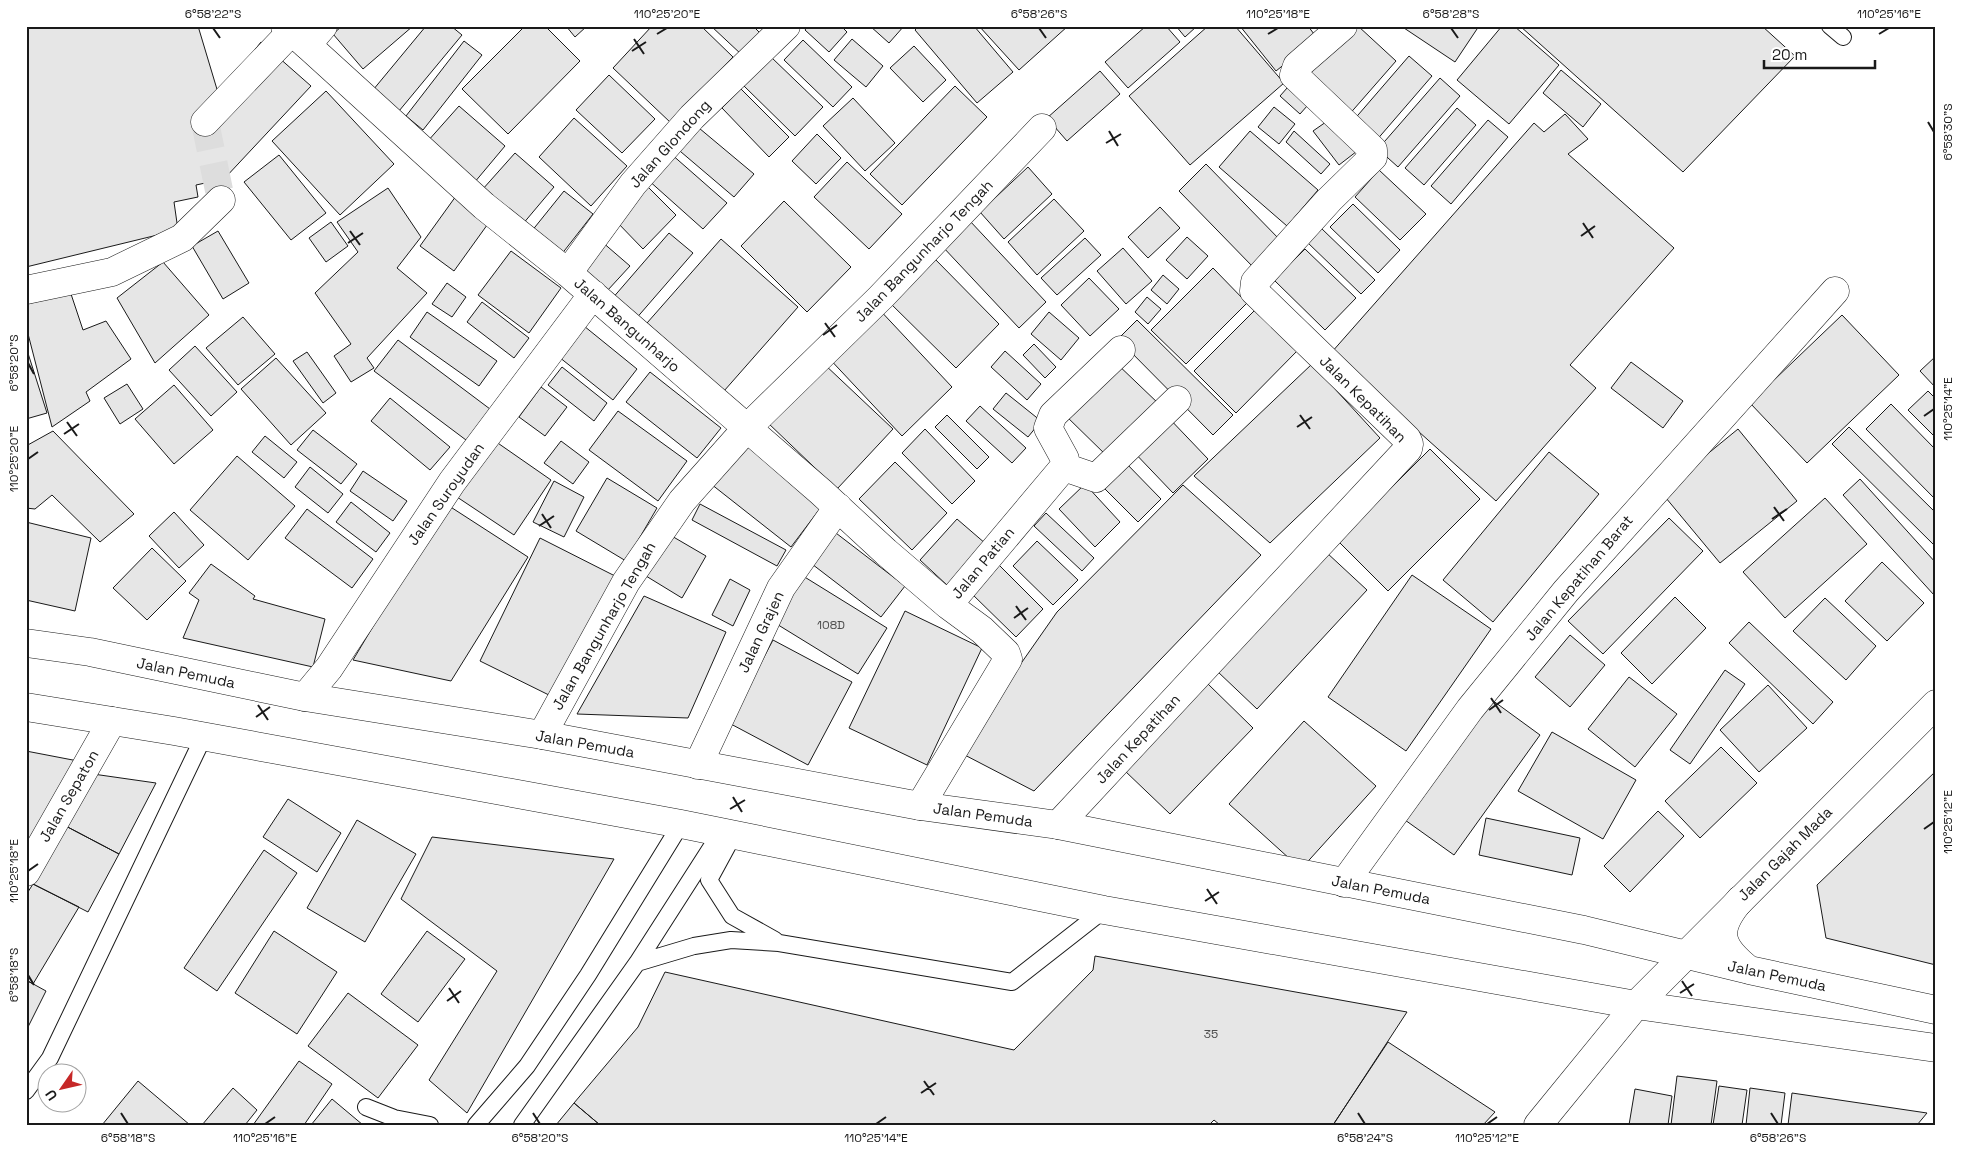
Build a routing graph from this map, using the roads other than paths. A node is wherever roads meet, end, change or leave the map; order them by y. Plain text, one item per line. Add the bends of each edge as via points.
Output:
1 (786, 26) edge
2 (1343, 26) edge
3 (1830, 26) edge
4 (301, 32) edge
5 (1844, 37) dead end
6 (205, 122) dead end
7 (1042, 128) dead end
8 (221, 200) dead end
9 (568, 273) junction
10 (26, 290) edge
11 (1835, 291) dead end
12 (593, 294) junction
13 (1121, 350) dead end
14 (1177, 400) dead end
15 (747, 428) junction
16 (1064, 466) junction
17 (838, 507) junction
18 (948, 605) junction
19 (26, 643) edge
20 (304, 697) junction
21 (1936, 704) edge
22 (26, 707) edge
23 (112, 721) junction
24 (542, 735) junction
25 (204, 736) junction
26 (698, 765) junction
27 (920, 806) junction
28 (681, 824) junction
29 (1058, 825) junction
30 (727, 833) junction
31 (26, 872) edge
32 (1344, 882) junction
33 (1740, 900) junction
34 (1104, 910) junction
35 (779, 943) junction
36 (1685, 954) junction
37 (637, 963) junction
38 (1749, 970) junction
39 (1636, 1005) junction
40 (1936, 1010) edge
41 (1936, 1048) edge
42 (26, 1091) edge
43 (366, 1107) dead end
44 (430, 1125) edge
45 (476, 1125) edge
46 (522, 1125) edge
47 (1538, 1125) edge

1 - 9 street, Jalan Glondong via 692,117 633,184
2 - 29 street, Jalan Kepatihan via 1297,66 1294,74 1373,150 1373,157 1261,275 1255,282 1254,291 1407,439 1408,449
3 - 5 lane
4 - 6 street
4 - 9 street, Jalan Bangunharjo via 484,206
7 - 15 street, Jalan Bangunharjo Tengah via 881,297
8 - 10 street via 182,238 112,272
9 - 12 street, Jalan Bangunharjo
11 - 32 street, Jalan Kepatihan Barat via 1566,591 1470,709
12 - 15 street, Jalan Bangunharjo
12 - 20 street, Jalan Suroyudan via 452,482 329,668
13 - 16 street via 1049,422 1048,428 1065,459
14 - 16 street via 1096,478
15 - 17 street, Jalan Bangunharjo
15 - 24 street, Jalan Bangunharjo Tengah via 657,535 626,582
16 - 18 street, Jalan Patian
17 - 18 street, Jalan Bangunharjo
17 - 26 street, Jalan Grajen via 781,588
18 - 27 street, Jalan Patian via 982,630 1006,653 1008,659
19 - 20 street, Jalan Pemuda via 90,652
20 - 24 street, Jalan Pemuda
21 - 33 street, Jalan Gajah Mada
22 - 23 street
23 - 25 street
23 - 31 street, Jalan Sepaton
24 - 26 street, Jalan Pemuda
25 - 28 street
25 - 42 lane via 50,1058
26 - 27 street, Jalan Pemuda
27 - 29 street, Jalan Pemuda
28 - 30 street
28 - 45 lane via 528,1066
29 - 32 street, Jalan Pemuda
30 - 34 street
30 - 35 lane via 709,880 732,916
30 - 37 lane
32 - 36 street, Jalan Pemuda via 1584,930
33 - 36 street, Jalan Gajah Mada
33 - 38 street via 1729,913 1723,933 1726,948
34 - 35 lane via 1012,982
34 - 39 street
35 - 37 lane via 731,940 694,946
36 - 38 street, Jalan Pemuda
36 - 39 street, Jalan Gajah Mada
37 - 46 lane
38 - 40 street, Jalan Pemuda
39 - 41 street
39 - 47 street, Jalan Gajah Mada
43 - 44 lane via 394,1118

